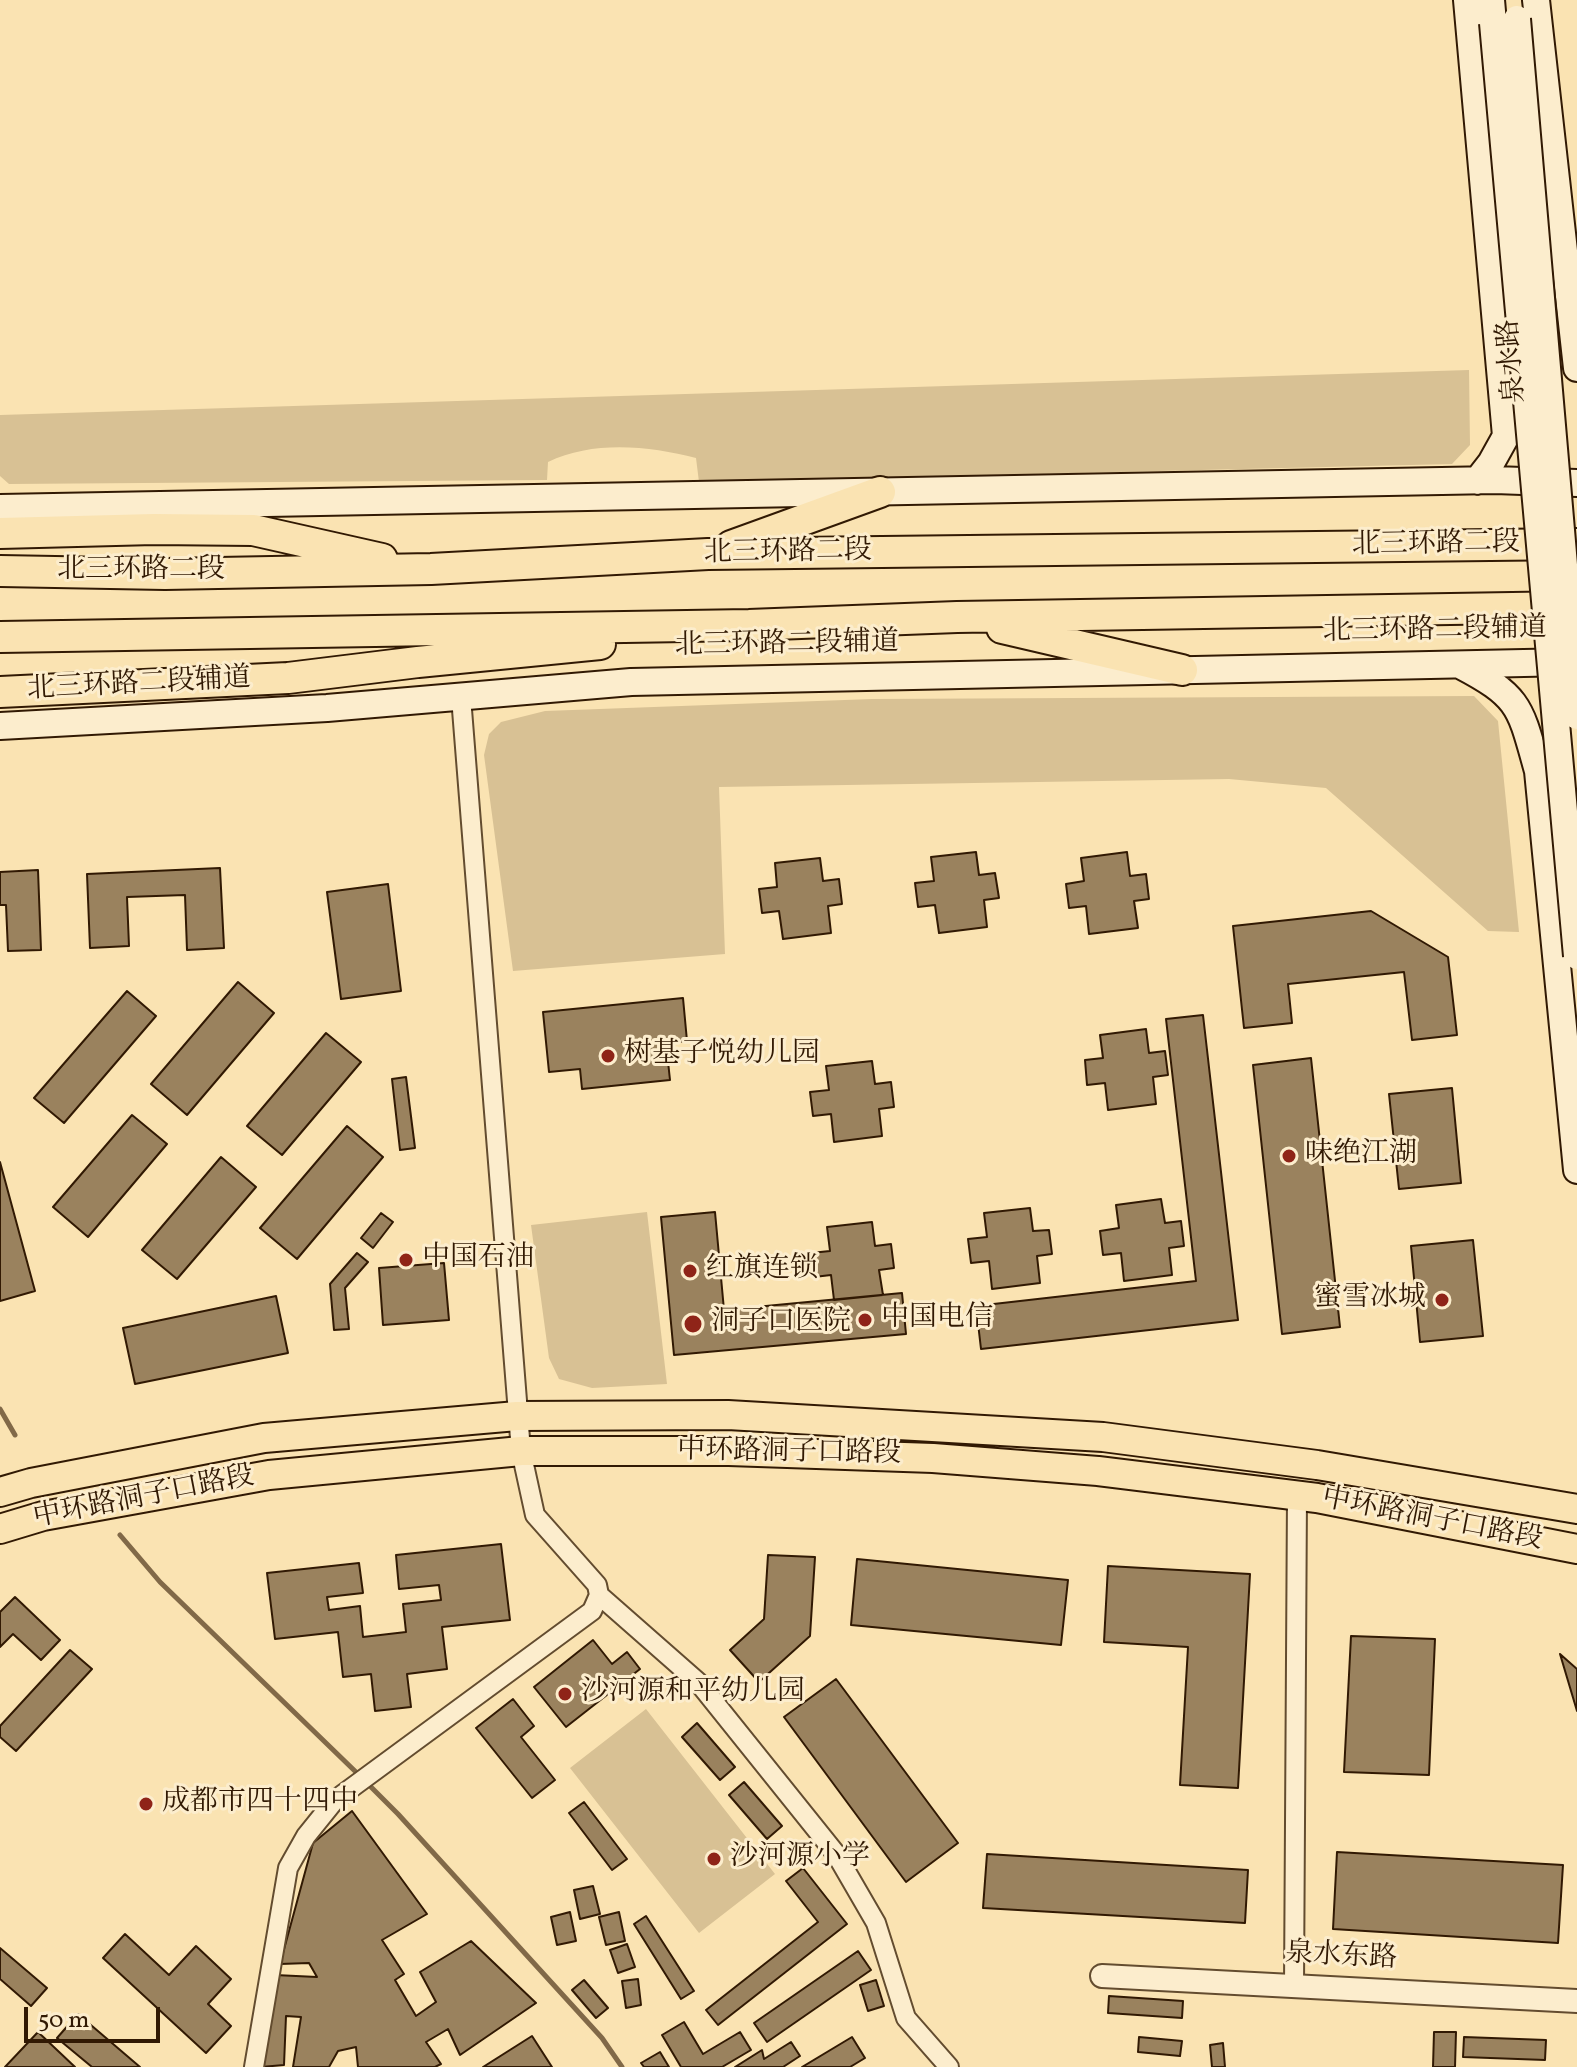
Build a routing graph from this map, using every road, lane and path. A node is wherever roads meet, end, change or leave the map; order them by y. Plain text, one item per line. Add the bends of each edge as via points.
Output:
1 (1467, 0) edge
2 (1536, 0) edge
3 (1504, 10) edge
4 (1577, 368) edge
5 (1477, 481) junction
6 (1577, 483) edge
7 (880, 492) junction
8 (0, 508) edge
9 (0, 533) edge
10 (1577, 544) edge
11 (708, 554) junction
12 (431, 569) junction
13 (0, 571) edge
14 (1577, 607) edge
15 (957, 617) junction
16 (749, 625) junction
17 (0, 637) edge
18 (1577, 662) edge
19 (1457, 663) junction
20 (1182, 670) junction
21 (0, 692) edge
22 (461, 697) junction
23 (1577, 716) edge
24 (0, 726) edge
25 (1577, 956) edge
26 (1577, 1170) edge
27 (517, 1416) junction
28 (521, 1451) junction
29 (0, 1492) edge
30 (1297, 1496) junction
31 (1577, 1509) edge
32 (0, 1529) edge
33 (1577, 1549) edge
34 (599, 1595) junction
35 (1102, 1976) dead end
36 (1294, 1986) junction
37 (1577, 2001) edge
38 (254, 2067) edge
39 (949, 2067) edge

1 - 5 main road via 1506,436
2 - 4 main road
3 - 23 main road, 泉水路, bridge
3 - 25 main road, bridge
5 - 6 main road
5 - 7 main road
7 - 8 main road
7 - 11 highway
9 - 12 highway via 253,530
10 - 11 highway, 北三环路二段
11 - 12 highway, 北三环路二段
12 - 13 highway, 北三环路二段
14 - 15 highway
15 - 16 highway
15 - 20 highway
16 - 17 highway
16 - 21 highway via 288,678
18 - 19 main road, 北三环路二段辅道
19 - 20 main road, 北三环路二段辅道
19 - 26 main road via 1515,703 1538,771
20 - 22 main road, 北三环路二段辅道 via 631,682
22 - 24 main road, 北三环路二段辅道
22 - 27 street
27 - 28 street
27 - 29 main road, 中环路洞子口路段 via 264,1438
27 - 31 main road, 中环路洞子口路段 via 728,1415 1103,1437 1317,1465
28 - 30 main road, 中环路洞子口路段 via 933,1458 1098,1471
28 - 32 main road, 中环路洞子口路段 via 269,1475 43,1516
28 - 34 street via 535,1515 597,1585
30 - 33 main road, 中环路洞子口路段
30 - 36 street
34 - 38 street via 592,1611 335,1800 306,1836 288,1868
34 - 39 street via 698,1682 836,1854 876,1923 906,2018
35 - 36 street, 泉水东路
36 - 37 street, 泉水东路

